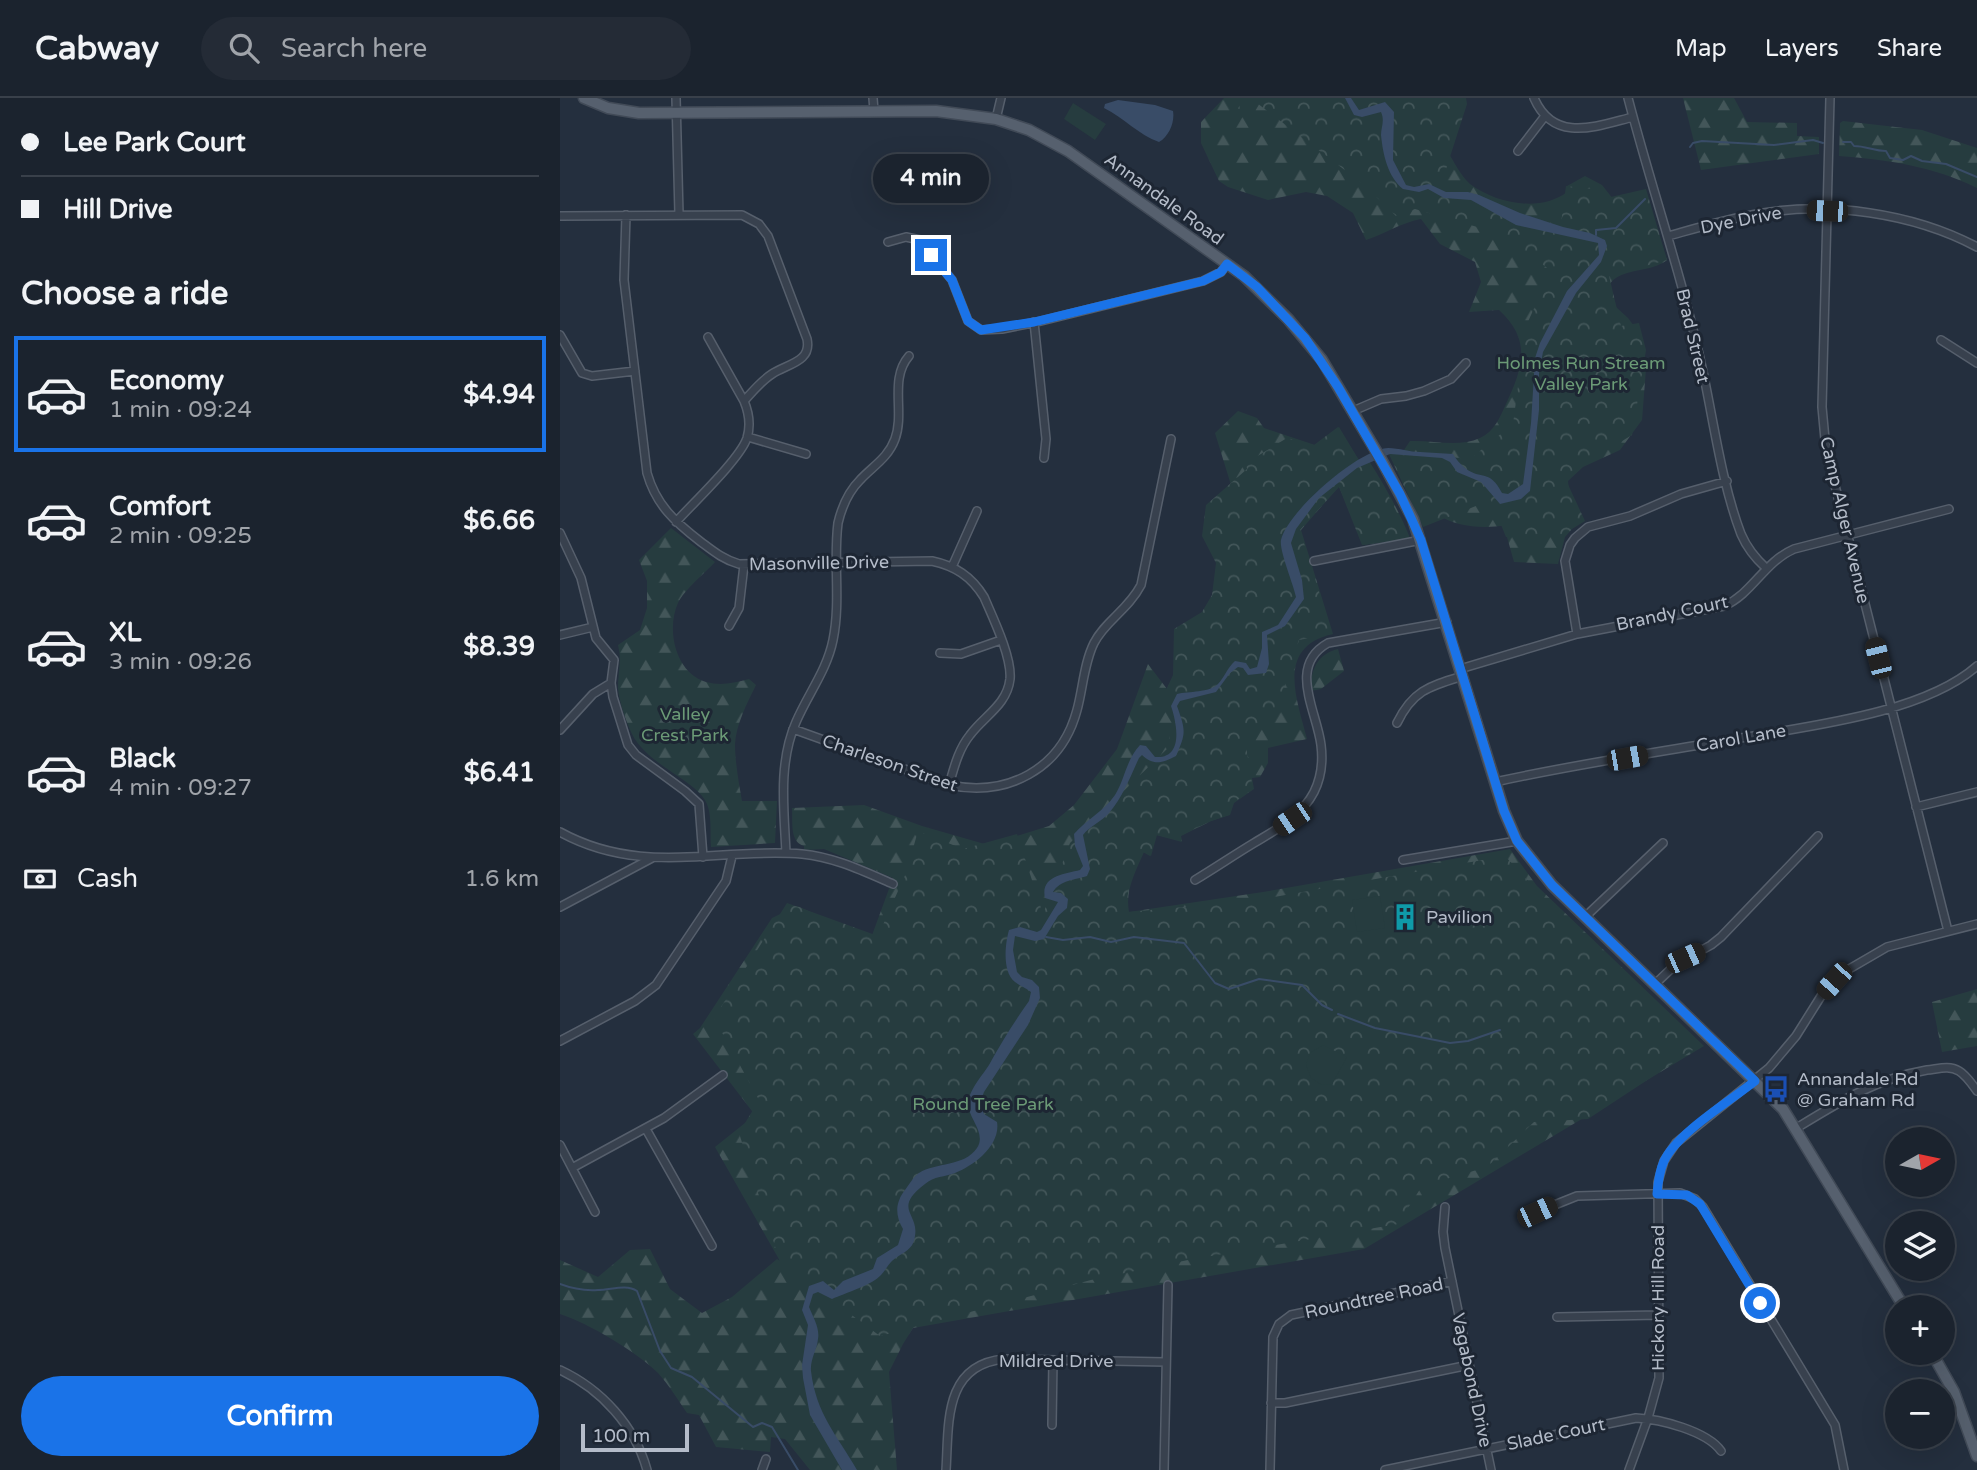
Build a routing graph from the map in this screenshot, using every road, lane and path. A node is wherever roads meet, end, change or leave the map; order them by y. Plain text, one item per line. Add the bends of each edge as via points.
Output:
1 (583, 98) edge
2 (676, 98) edge
3 (873, 98) edge
4 (1001, 98) edge
5 (1534, 98) edge
6 (1628, 98) edge
7 (1830, 98) edge
8 (874, 111) junction
9 (678, 113) junction
10 (1545, 116) junction
11 (1633, 117) junction
12 (996, 119) junction
13 (1518, 151) dead end
14 (1827, 211) junction
15 (626, 215) junction
16 (679, 215) junction
17 (560, 216) edge
18 (1668, 236) junction
19 (888, 242) dead end
20 (1977, 247) edge
21 (1227, 264) junction
22 (1034, 322) junction
23 (560, 335) edge
24 (708, 337) dead end
25 (1941, 340) dead end
26 (909, 356) dead end
27 (1466, 363) dead end
28 (1977, 363) edge
29 (635, 371) junction
30 (744, 401) junction
31 (1353, 411) junction
32 (748, 437) junction
33 (1171, 439) dead end
34 (806, 454) dead end
35 (1044, 458) dead end
36 (1727, 481) junction
37 (1949, 509) dead end
38 (977, 511) dead end
39 (676, 522) junction
40 (1847, 535) junction
41 (561, 537) edge
42 (1421, 540) junction
43 (1314, 561) dead end
44 (836, 563) junction
45 (744, 565) junction
46 (953, 567) junction
47 (1766, 568) junction
48 (1447, 622) junction
49 (729, 626) dead end
50 (593, 627) junction
51 (1577, 634) junction
52 (560, 635) edge
53 (1001, 640) junction
54 (940, 653) dead end
55 (1977, 666) edge
56 (1462, 672) junction
57 (611, 683) junction
58 (1891, 707) junction
59 (1397, 723) dead end
60 (793, 729) junction
61 (560, 730) edge
62 (1495, 782) junction
63 (949, 785) junction
64 (1977, 792) edge
65 (1916, 807) junction
66 (560, 832) edge
67 (1818, 836) dead end
68 (1517, 841) junction
69 (1663, 843) dead end
70 (786, 853) junction
71 (732, 856) junction
72 (703, 857) junction
73 (652, 858) junction
74 (1403, 860) dead end
75 (1195, 880) dead end
76 (893, 884) dead end
77 (560, 907) edge
78 (1585, 918) junction
79 (1977, 924) edge
80 (1948, 931) junction
81 (1654, 984) junction
82 (560, 1041) edge
83 (723, 1075) dead end
84 (1755, 1081) junction
85 (1977, 1091) edge
86 (646, 1129) junction
87 (1795, 1129) junction
88 (560, 1145) edge
89 (572, 1168) junction
90 (1657, 1194) junction
91 (1445, 1207) dead end
92 (595, 1212) dead end
93 (1537, 1212) dead end
94 (712, 1246) dead end
95 (1452, 1281) junction
96 (1168, 1285) dead end
97 (1897, 1295) edge
98 (1659, 1315) junction
99 (1557, 1317) dead end
100 (1053, 1360) junction
101 (1166, 1362) junction
102 (1469, 1365) junction
103 (1939, 1365) edge
104 (560, 1370) edge
105 (1271, 1403) junction
106 (1648, 1418) junction
107 (1052, 1425) dead end
108 (1487, 1449) junction
109 (1721, 1451) dead end
110 (1977, 1456) edge
111 (765, 1459) dead end
112 (647, 1470) edge
113 (762, 1470) edge
114 (946, 1470) edge
115 (1164, 1470) edge
116 (1269, 1470) edge
117 (1385, 1470) edge
118 (1491, 1470) edge
119 (1629, 1470) edge
120 (1844, 1470) edge

1 - 9 main road, Annandale Road via 621,111
2 - 9 street
3 - 8 street
4 - 12 street
5 - 10 street
6 - 11 street, Brad Street
7 - 14 street, Camp Alger Avenue
8 - 9 main road, Annandale Road
8 - 12 main road, Annandale Road via 949,111
9 - 16 street
10 - 11 street via 1579,129
10 - 13 street
11 - 18 street, Brad Street
12 - 21 main road, Annandale Road via 1068,151
14 - 18 street, Dye Drive via 1759,213
14 - 20 street, Dye Drive via 1900,218
14 - 40 street, Camp Alger Avenue via 1822,417
15 - 16 street
15 - 17 street
15 - 29 street, Masonville Drive via 624,280
16 - 30 street via 736,214 759,223 807,339 808,349 802,358 772,373
18 - 36 street, Brad Street
19 - 22 street via 906,237 920,240 952,280 964,314 975,328 988,331
21 - 22 street via 1203,281
21 - 31 main road, Annandale Road via 1257,287 1305,338
22 - 35 street
23 - 29 street via 582,373
24 - 30 street
25 - 28 street
26 - 44 street via 899,374 896,436 888,454 846,499 838,523
27 - 31 street via 1451,379 1424,391 1381,399
29 - 39 street, Masonville Drive via 650,484
30 - 32 street
31 - 42 main road, Annandale Road
32 - 34 street
32 - 39 street
33 - 63 street, Charleson Street via 1142,584 1093,645 1066,736 1049,759 1018,781 977,790
36 - 47 street, Brad Street via 1745,543
36 - 51 street via 1588,527 1574,538 1565,561
37 - 40 street, Brandy Court
38 - 46 street
39 - 45 street, Masonville Drive via 721,557
40 - 47 street, Brandy Court via 1794,549
40 - 58 street, Camp Alger Avenue
41 - 50 street via 581,578
42 - 43 street
42 - 48 main road, Annandale Road
44 - 45 street, Masonville Drive
44 - 46 street, Masonville Drive via 932,561
44 - 60 street via 833,642
45 - 49 street via 739,608
46 - 53 street via 978,587
47 - 51 street, Brandy Court via 1744,594 1724,606
48 - 56 main road, Annandale Road
48 - 75 street via 1320,648 1307,668 1306,683 1321,746 1322,766 1315,790 1292,819
50 - 52 street
50 - 57 street via 600,645 614,660
51 - 56 street, Brandy Court
53 - 54 street via 961,654
53 - 63 street via 1010,671 1008,690 961,748
55 - 58 street, Carol Lane via 1941,691
56 - 59 street, Brandy Court via 1417,694
56 - 62 main road, Annandale Road
57 - 61 street via 593,694
57 - 72 street via 631,750 699,804
58 - 62 street, Carol Lane via 1836,721
58 - 65 street, Camp Alger Avenue
60 - 63 street, Charleson Street
60 - 70 street via 783,774
62 - 68 main road, Annandale Road
64 - 65 street
65 - 80 street, Camp Alger Avenue
66 - 73 street via 603,850
67 - 81 street via 1721,937
68 - 74 street
68 - 78 main road, Annandale Road via 1536,868
69 - 78 street
70 - 71 street
70 - 76 street via 832,859
71 - 72 street
71 - 82 street via 726,881 656,985
72 - 73 street
73 - 77 street
78 - 81 main road, Annandale Road
79 - 80 street, Hickory Hill Road
80 - 84 street, Hickory Hill Road via 1887,947 1844,972 1823,993 1783,1053
81 - 84 main road, Annandale Road
83 - 86 street
84 - 87 main road, Annandale Road via 1783,1109
84 - 90 street, Hickory Hill Road via 1676,1143 1664,1161
85 - 87 street via 1964,1074 1952,1068 1910,1073 1857,1091
86 - 89 street
86 - 94 street
87 - 97 main road, Annandale Road
88 - 89 street
89 - 92 street
90 - 93 street via 1577,1196
90 - 98 street, Hickory Hill Road
90 - 120 street via 1687,1195 1703,1207 1835,1425
91 - 95 street, Vagabond Drive via 1443,1232
95 - 102 street, Vagabond Drive
95 - 105 street, Roundtree Road via 1284,1319 1273,1337
96 - 101 street
98 - 99 street
98 - 106 street, Hickory Hill Road via 1659,1378
100 - 101 street, Mildred Drive
100 - 107 street
100 - 114 street, Mildred Drive via 997,1359 962,1379 950,1405
101 - 115 street
102 - 105 street
102 - 108 street, Vagabond Drive
103 - 110 main road via 1954,1392
104 - 112 street via 613,1409 633,1436
105 - 116 street, Roundtree Road
106 - 108 street, Slade Court via 1624,1419
106 - 109 street, Slade Court via 1704,1437
106 - 119 street, Hickory Hill Road
108 - 117 street, Slade Court
108 - 118 street, Vagabond Drive
111 - 113 street

